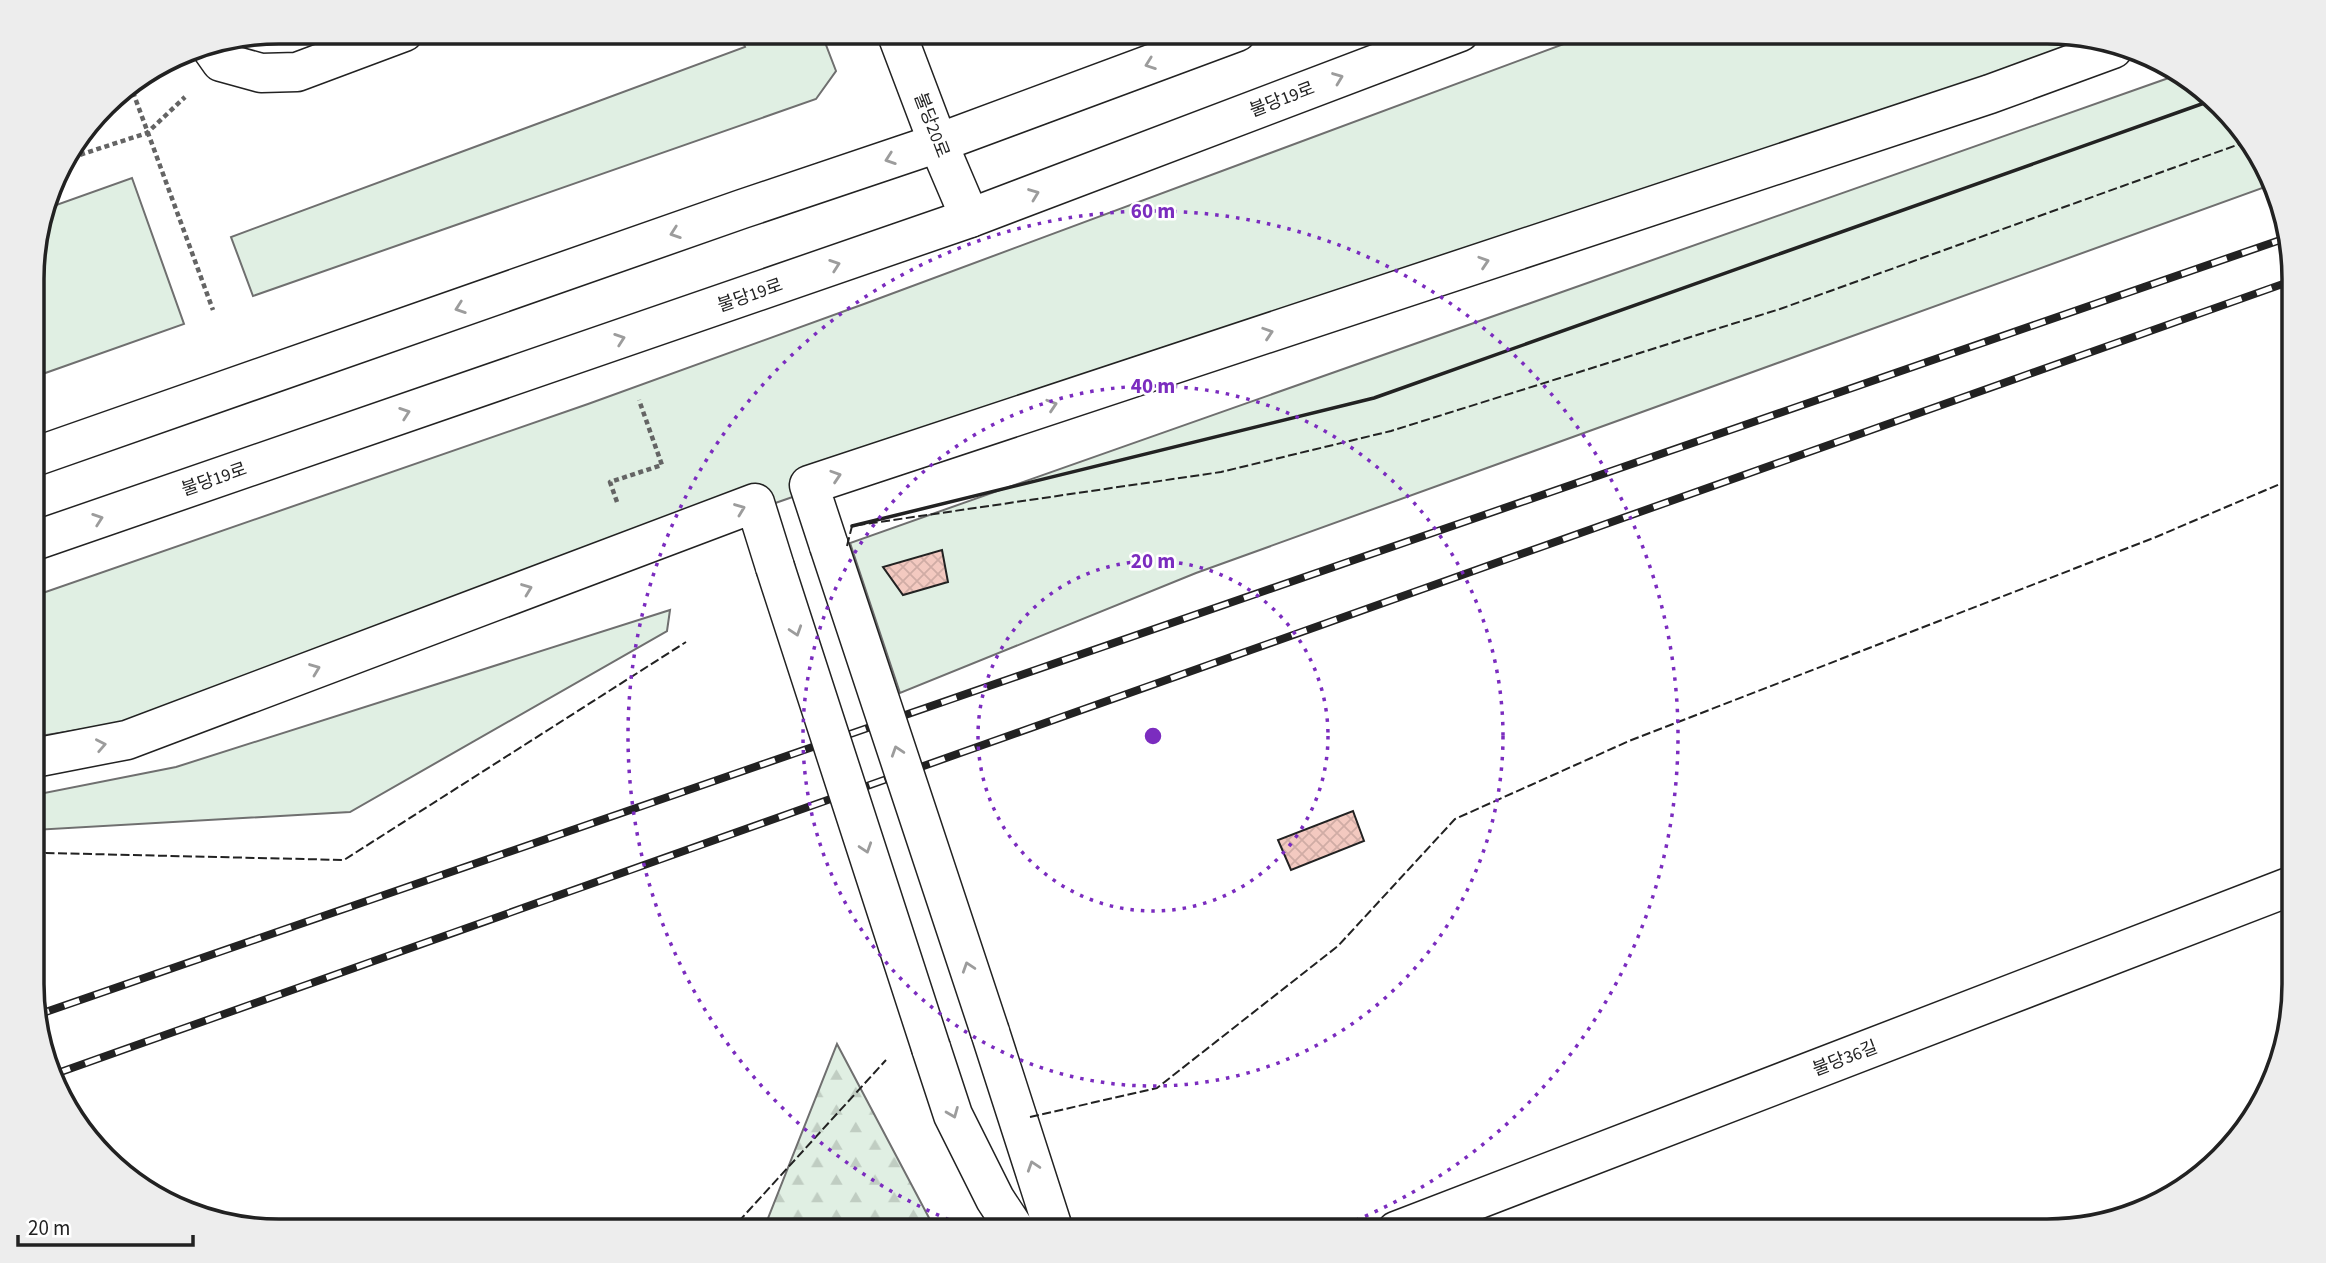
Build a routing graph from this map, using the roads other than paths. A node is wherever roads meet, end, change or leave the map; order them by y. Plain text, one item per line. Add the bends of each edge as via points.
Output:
1 (372, 44) edge
2 (901, 44) edge
3 (1205, 44) edge
4 (1428, 44) edge
5 (2106, 52) edge
6 (215, 54) edge
7 (938, 143) junction
8 (970, 218) junction
9 (44, 454) edge
10 (44, 538) edge
11 (44, 756) edge
12 (2282, 890) edge
13 (1008, 1219) edge
14 (1050, 1219) edge
15 (1427, 1219) edge

1 - 6 street via 297,72 261,73
2 - 7 street, 불당20로
3 -> 7 street
8 -> 4 street, 불당19로
14 -> 5 street, bridge via 809,485
7 - 8 street, 불당20로
7 -> 9 street
10 -> 8 street, 불당19로
11 -> 13 street, bridge via 127,740 755,503 953,1115
12 - 15 street, 불당36길

